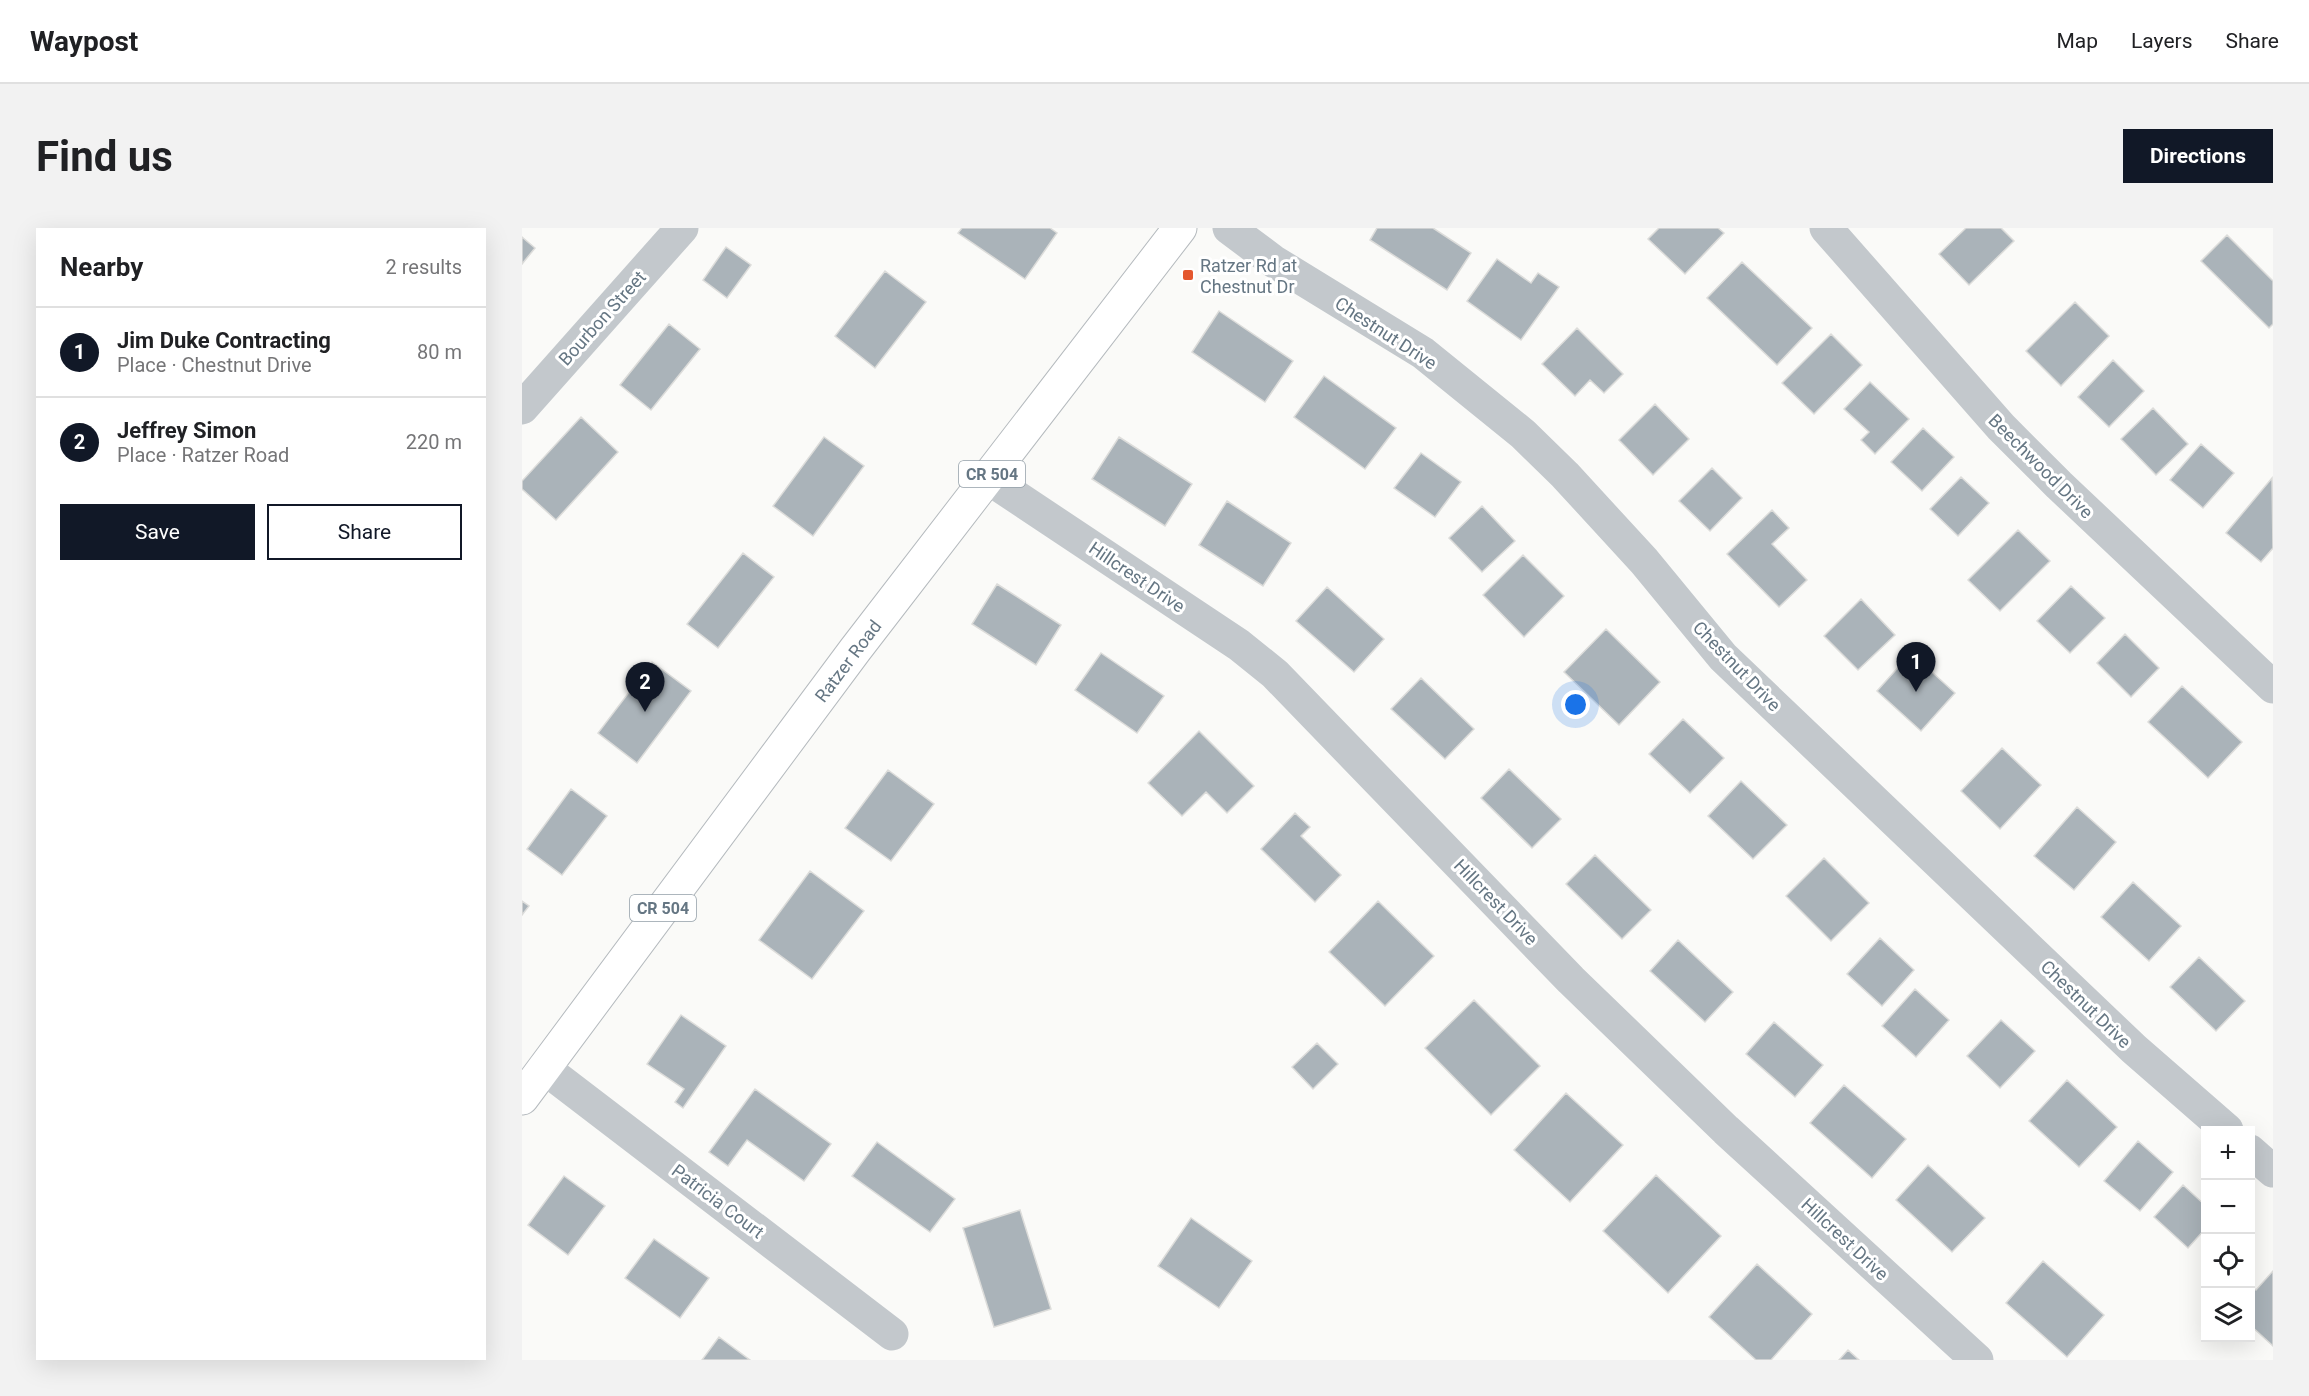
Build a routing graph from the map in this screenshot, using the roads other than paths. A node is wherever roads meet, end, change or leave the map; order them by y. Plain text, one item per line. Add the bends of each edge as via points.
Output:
1 (682, 228) edge
2 (1180, 228) edge
3 (1229, 228) edge
4 (1826, 228) edge
5 (522, 408) edge
6 (988, 478) junction
7 (2273, 687) edge
8 (544, 1068) junction
9 (522, 1098) edge
10 (2221, 1126) edge
11 (2255, 1155) edge
12 (2273, 1171) edge
13 (892, 1334) dead end
14 (1977, 1360) edge

1 - 5 street, Bourbon Street
2 - 6 main road, Ratzer Road / CR 504
3 - 10 street, Chestnut Drive via 1273,261 1423,353 1523,434 1644,561 1723,657 2134,1049
4 - 7 street, Beechwood Drive via 2001,427
6 - 8 main road, Ratzer Road / CR 504
6 - 14 street, Hillcrest Drive via 1275,674 1571,980 1726,1130
8 - 9 main road, Ratzer Road / CR 504
8 - 13 street, Patricia Court
11 - 12 street

